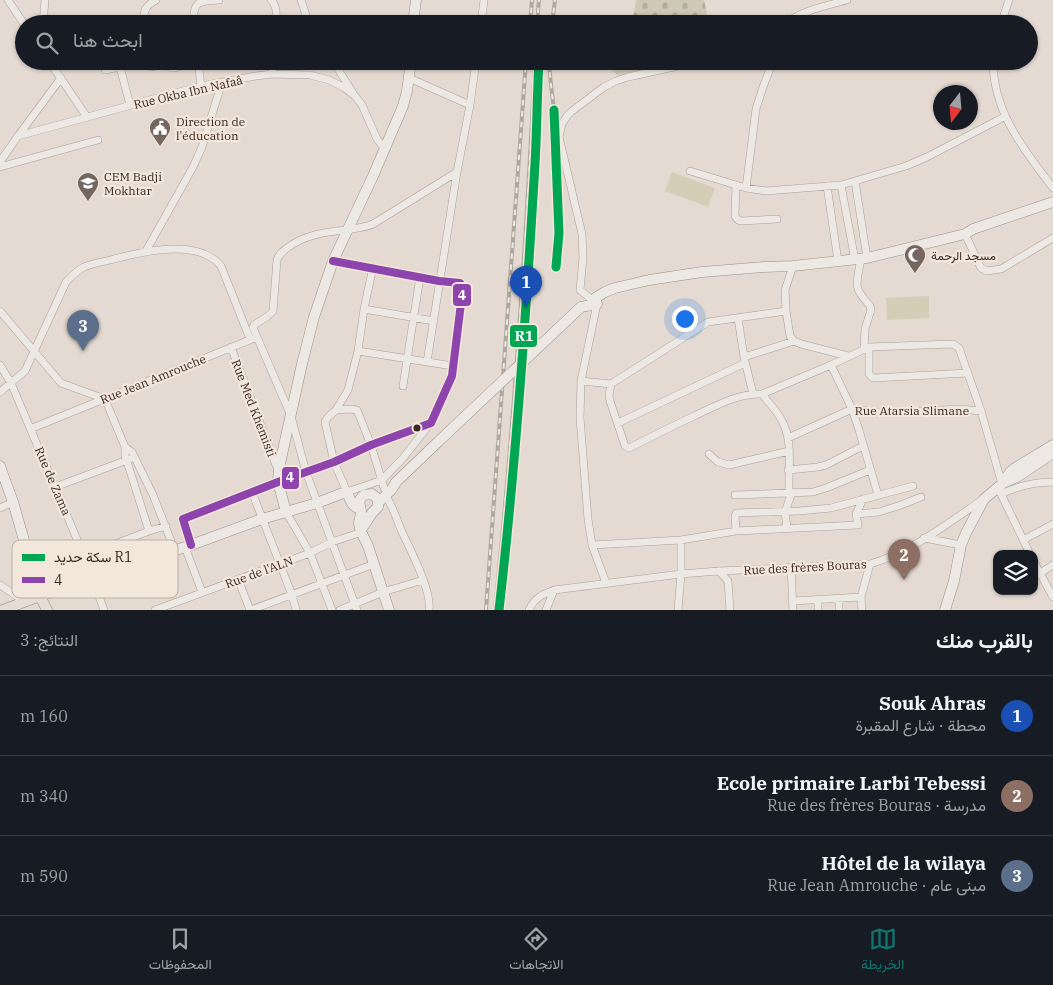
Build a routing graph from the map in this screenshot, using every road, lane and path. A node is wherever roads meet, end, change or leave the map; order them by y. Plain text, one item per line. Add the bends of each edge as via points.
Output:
1 (8, 0) edge
2 (45, 0) edge
3 (156, 0) edge
4 (219, 0) edge
5 (271, 0) edge
6 (301, 0) edge
7 (416, 0) edge
8 (484, 0) edge
9 (847, 0) edge
10 (1009, 0) edge
11 (18, 15) edge
12 (44, 15) edge
13 (144, 15) edge
14 (193, 15) edge
15 (277, 15) edge
16 (306, 15) edge
17 (414, 15) edge
18 (482, 15) edge
19 (800, 15) edge
20 (1004, 15) edge
21 (57, 70) edge
22 (121, 70) edge
23 (199, 70) edge
24 (272, 70) edge
25 (339, 70) edge
26 (410, 70) edge
27 (475, 70) edge
28 (660, 70) edge
29 (770, 70) edge
30 (993, 70) edge
31 (272, 74) junction
32 (61, 78) junction
33 (409, 78) junction
34 (222, 82) junction
35 (201, 86) junction
36 (355, 96) junction
37 (130, 105) junction
38 (470, 105) junction
39 (87, 117) junction
40 (1004, 117) junction
41 (18, 136) junction
42 (98, 140) dead end
43 (385, 149) junction
44 (0, 162) edge
45 (0, 167) edge
46 (690, 170) dead end
47 (457, 172) junction
48 (855, 181) junction
49 (736, 185) junction
50 (842, 185) junction
51 (827, 186) junction
52 (746, 188) junction
53 (1053, 188) edge
54 (1053, 202) edge
55 (776, 219) dead end
56 (348, 229) junction
57 (965, 234) junction
58 (1053, 238) edge
59 (146, 251) junction
60 (861, 259) junction
61 (333, 261) junction
62 (838, 261) junction
63 (793, 266) junction
64 (373, 267) junction
65 (420, 277) junction
66 (439, 281) junction
67 (597, 304) junction
68 (364, 309) junction
69 (0, 310) edge
70 (786, 311) junction
71 (414, 318) junction
72 (738, 318) junction
73 (434, 321) junction
74 (254, 338) junction
75 (794, 341) junction
76 (231, 347) junction
77 (866, 348) junction
78 (35, 351) junction
79 (358, 351) junction
80 (848, 356) junction
81 (406, 358) junction
82 (745, 360) junction
83 (427, 362) junction
84 (831, 365) junction
85 (453, 366) junction
86 (1, 367) edge
87 (968, 373) junction
88 (581, 380) junction
89 (11, 383) junction
90 (611, 384) junction
91 (403, 386) dead end
92 (0, 392) edge
93 (753, 394) junction
94 (762, 394) junction
95 (105, 399) junction
96 (852, 409) junction
97 (336, 410) junction
98 (981, 410) junction
99 (291, 416) junction
100 (431, 423) junction
101 (618, 423) junction
102 (30, 429) junction
103 (788, 438) junction
104 (1053, 444) edge
105 (371, 445) junction
106 (863, 446) junction
107 (125, 447) junction
108 (789, 451) junction
109 (709, 454) dead end
110 (1053, 454) edge
111 (135, 457) junction
112 (127, 460) junction
113 (334, 462) junction
114 (0, 466) edge
115 (279, 468) junction
116 (788, 470) junction
117 (870, 470) junction
118 (306, 472) junction
119 (3, 478) edge
120 (278, 482) junction
121 (1053, 482) edge
122 (55, 486) junction
123 (913, 486) dead end
124 (1000, 488) junction
125 (252, 492) junction
126 (347, 492) junction
127 (381, 492) junction
128 (790, 493) junction
129 (735, 495) dead end
130 (878, 495) junction
131 (920, 497) dead end
132 (863, 499) junction
133 (984, 499) junction
134 (13, 502) junction
135 (317, 503) junction
136 (0, 508) edge
137 (361, 509) junction
138 (286, 512) junction
139 (786, 512) junction
140 (372, 513) junction
141 (856, 514) junction
142 (262, 519) junction
143 (1053, 524) edge
144 (166, 526) junction
145 (787, 528) junction
146 (149, 531) junction
147 (361, 531) junction
148 (734, 531) junction
149 (924, 538) junction
150 (24, 540) edge
151 (77, 540) edge
152 (126, 540) edge
153 (177, 540) edge
154 (681, 540) junction
155 (1022, 540) junction
156 (178, 541) edge
157 (332, 542) junction
158 (592, 545) junction
159 (961, 545) junction
160 (184, 548) junction
161 (178, 550) edge
162 (1028, 550) edge
163 (310, 552) junction
164 (280, 564) junction
165 (374, 564) junction
166 (870, 564) junction
167 (1053, 565) edge
168 (791, 567) junction
169 (1038, 569) edge
170 (719, 571) junction
171 (1040, 573) junction
172 (681, 574) junction
173 (344, 575) junction
174 (238, 579) junction
175 (423, 580) junction
176 (606, 583) junction
177 (322, 584) junction
178 (0, 585) edge
179 (554, 590) junction
180 (202, 592) junction
181 (383, 592) junction
182 (12, 593) edge
183 (292, 595) junction
184 (861, 597) junction
185 (1053, 597) edge
186 (20, 598) edge
187 (34, 598) edge
188 (41, 598) edge
189 (100, 598) edge
190 (839, 598) junction
191 (818, 600) junction
192 (24, 601) junction
193 (793, 601) junction
194 (174, 607) edge
195 (356, 607) edge
196 (3, 610) edge
197 (47, 610) edge
198 (104, 610) edge
199 (155, 610) edge
200 (250, 610) edge
201 (296, 610) edge
202 (332, 610) edge
203 (340, 610) edge
204 (389, 610) edge
205 (429, 610) edge
206 (529, 610) edge
207 (546, 610) edge
208 (678, 610) edge
209 (730, 610) edge
210 (793, 610) edge
211 (818, 610) edge
212 (839, 610) edge
213 (862, 610) edge
214 (945, 610) edge

1 - 11 street
2 - 12 street
3 - 13 street via 146,7
4 - 14 street via 202,1 194,8
5 - 15 street via 276,6
6 - 16 street
7 - 17 street
8 - 18 street
9 - 19 street
10 - 20 street
21 - 32 street
22 - 37 street
23 - 35 street
24 - 31 street
25 - 36 street
26 - 33 street
27 - 38 street
28 - 67 street via 604,87 567,116 562,124 559,137 582,234 580,290
29 - 52 street via 756,109
30 - 40 street
31 - 34 street, Rue Okba Ibn Nafaâ
31 - 36 street, Rue Okba Ibn Nafaâ via 320,77
32 - 39 street
32 - 41 street
33 - 38 street
33 - 43 street via 403,106
34 - 35 street, Rue Okba Ibn Nafaâ
34 - 59 street via 202,147
35 - 37 street, Rue Okba Ibn Nafaâ
36 - 43 street, Rue Okba Ibn Nafaâ
37 - 39 street, Rue Okba Ibn Nafaâ
38 - 47 street
39 - 41 street, Rue Okba Ibn Nafaâ
40 - 48 street via 927,157
40 - 53 street
41 - 44 street
42 - 45 street
43 - 56 street
46 - 49 street
47 - 56 street via 373,224
47 - 66 street
48 - 50 street
48 - 60 street
49 - 52 street
49 - 55 street via 738,220
50 - 51 street
50 - 60 street
51 - 52 street via 766,191
51 - 62 street
54 - 57 street
56 - 61 street
56 - 74 street via 303,239 280,253 273,311 254,325
57 - 58 street via 981,268 987,271 1001,269
57 - 60 street
59 - 74 street via 190,250 214,258
59 - 78 street via 84,267 75,273 66,282
60 - 62 street
60 - 77 street via 858,289 871,310 865,329
61 - 64 street
61 - 99 street via 309,336
62 - 63 street
63 - 67 street via 702,272 649,280 605,292 595,298
63 - 70 street via 785,290
64 - 65 street
64 - 68 street
65 - 66 street
65 - 71 street
66 - 73 street
66 - 85 street via 460,283 464,287
67 - 88 street
67 - 127 street, bridge via 581,307 396,482
68 - 71 street
68 - 79 street
69 - 78 street
70 - 72 street
70 - 75 street via 790,336
71 - 73 street
71 - 81 street
72 - 82 street
72 - 90 street via 708,322
73 - 83 street
74 - 76 street, Rue Jean Amrouche
74 - 99 street
75 - 80 street
75 - 82 street
76 - 95 street, Rue Jean Amrouche
76 - 115 street, Rue Med Khemisti
77 - 80 street
77 - 87 street via 953,344 959,348
77 - 87 street via 869,374 874,378
78 - 89 street via 25,371
78 - 95 street via 62,383
79 - 81 street
79 - 97 street via 348,390
80 - 84 street
81 - 83 street
81 - 91 street
82 - 93 street
82 - 101 street
83 - 85 street
84 - 94 street
84 - 96 street
85 - 100 street via 452,376
86 - 89 street, Rue de Zama
87 - 98 street
88 - 90 street
88 - 158 street via 580,418
89 - 92 street
89 - 102 street, Rue de Zama
90 - 101 street via 610,401
93 - 94 street
93 - 101 street via 722,403 629,448 625,446
94 - 103 street via 786,427
95 - 102 street, Rue Jean Amrouche
95 - 107 street
96 - 98 street, Rue Atarsia Slimane via 878,412
96 - 103 street, Rue Atarsia Slimane
96 - 106 street
97 - 105 street via 357,410
97 - 113 street via 325,422
98 - 124 street
99 - 115 street
99 - 118 street
100 - 105 street
100 - 127 street
102 - 122 street, Rue de Zama
103 - 108 street
104 - 124 street via 1010,472
105 - 113 street
105 - 127 street
106 - 116 street via 826,465
106 - 117 street
107 - 111 street
107 - 112 street
108 - 109 street via 729,465 718,462
108 - 116 street
110 - 124 street
111 - 112 street
111 - 144 street
112 - 122 street
112 - 146 street
113 - 118 street
113 - 126 street
114 - 119 street
115 - 120 street
116 - 128 street
117 - 128 street via 813,492
117 - 130 street
118 - 120 street
118 - 135 street
119 - 134 street
120 - 125 street
120 - 138 street
121 - 124 street
122 - 151 street, Rue de Zama
123 - 130 street
124 - 133 street, Rue des frères Bouras
124 - 155 street
125 - 142 street
125 - 160 street via 182,519
126 - 127 street
126 - 135 street
126 - 137 street via 353,505
127 - 137 street via 361,498
127 - 140 street via 378,508
127 - 175 street via 394,511
128 - 129 street
128 - 139 street
130 - 132 street
131 - 141 street via 879,512
132 - 139 street via 831,508
132 - 141 street
133 - 149 street, Rue des frères Bouras
133 - 159 street
134 - 136 street
134 - 150 street
135 - 138 street
135 - 157 street
137 - 140 street
137 - 147 street
138 - 142 street
138 - 163 street
139 - 145 street
139 - 148 street via 736,513
140 - 147 street
141 - 145 street via 858,525
142 - 160 street
142 - 164 street
143 - 155 street
144 - 146 street
144 - 153 street
145 - 148 street
146 - 152 street
147 - 157 street, Rue de l'ALN
147 - 165 street
148 - 154 street
149 - 159 street
149 - 166 street, Rue des frères Bouras
154 - 158 street
154 - 172 street
155 - 162 street
156 - 160 street
157 - 163 street, Rue de l'ALN
157 - 173 street
158 - 176 street
159 - 214 street
160 - 161 street
160 - 180 street
163 - 164 street, Rue de l'ALN
163 - 177 street
164 - 174 street, Rue de l'ALN
164 - 183 street
165 - 173 street
165 - 181 street
166 - 168 street, Rue des frères Bouras
166 - 184 street
167 - 171 street
168 - 170 street, Rue des frères Bouras
168 - 193 street
169 - 171 street
170 - 172 street, Rue des frères Bouras
170 - 209 street via 728,581
171 - 185 street
172 - 176 street
172 - 208 street
173 - 177 street
173 - 195 street
174 - 180 street, Rue de l'ALN
174 - 200 street
175 - 181 street
175 - 205 street
176 - 179 street
177 - 183 street
177 - 202 street
178 - 182 street
179 - 206 street via 542,594
179 - 207 street
180 - 194 street, Rue de l'ALN
181 - 195 street
181 - 204 street
183 - 200 street
183 - 201 street
184 - 190 street
184 - 213 street
186 - 192 street
187 - 192 main road
188 - 197 main road
189 - 198 street, Rue de Zama
190 - 191 street
190 - 212 street
191 - 193 street
191 - 211 street
192 - 196 main road
193 - 210 street
194 - 199 street, Rue de l'ALN
195 - 203 street

